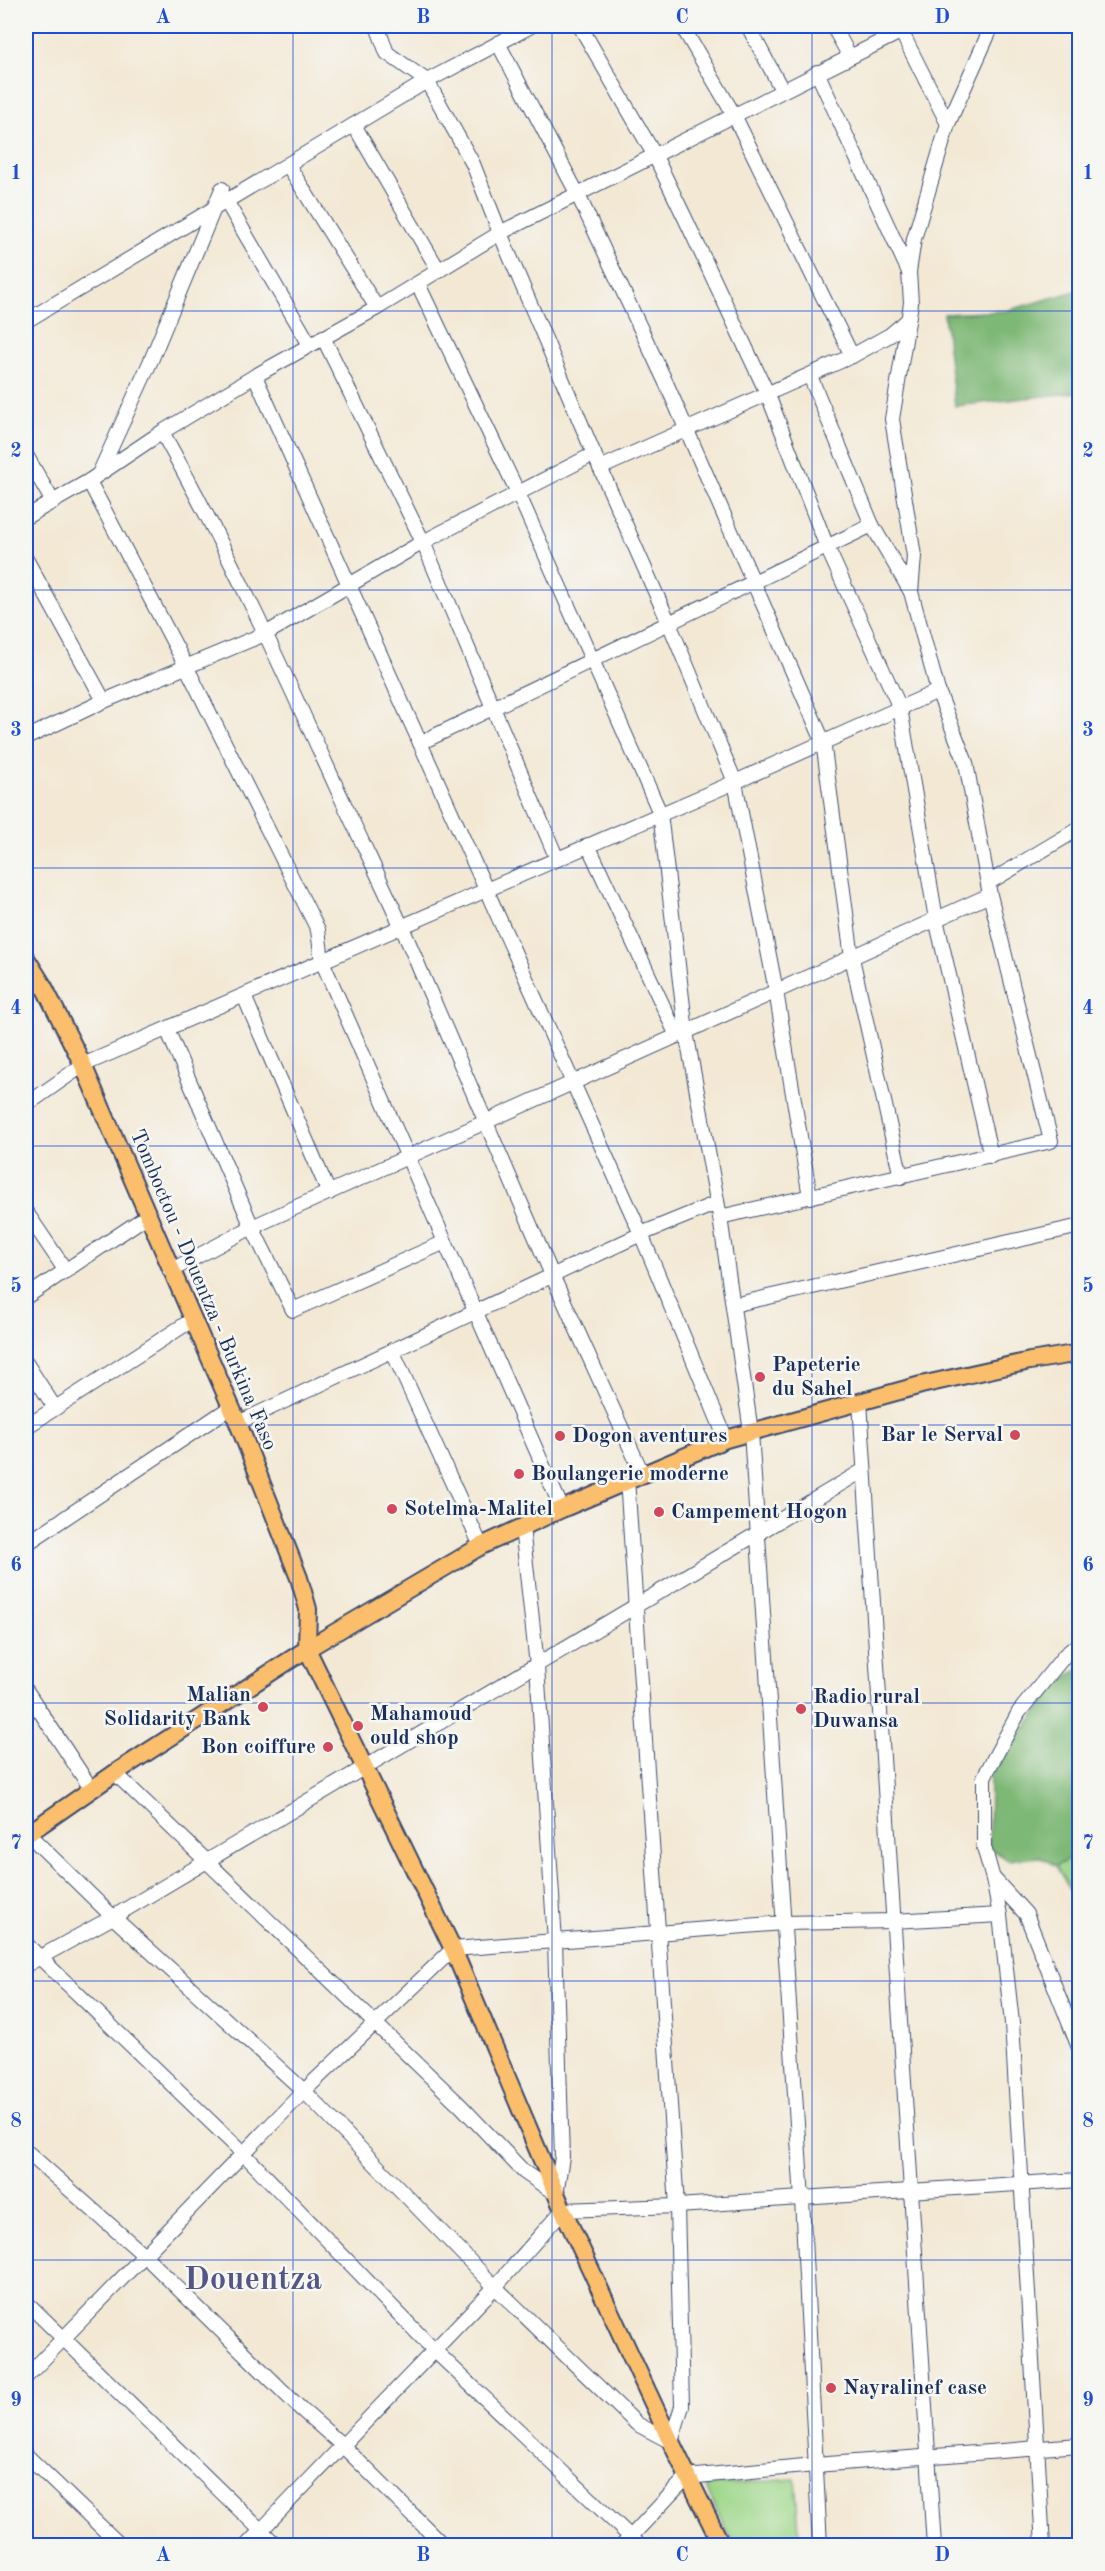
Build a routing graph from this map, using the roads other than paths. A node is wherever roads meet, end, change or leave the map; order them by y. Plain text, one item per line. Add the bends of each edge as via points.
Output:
1 (377, 26) edge
2 (531, 26) edge
3 (580, 26) edge
4 (682, 26) edge
5 (748, 26) edge
6 (833, 26) edge
7 (992, 26) edge
8 (907, 28) edge
9 (498, 43) junction
10 (849, 55) junction
11 (818, 72) junction
12 (427, 81) junction
13 (782, 90) junction
14 (734, 115) junction
15 (948, 124) junction
16 (354, 125) junction
17 (655, 156) junction
18 (288, 165) junction
19 (224, 195) junction
20 (578, 195) junction
21 (212, 210) junction
22 (500, 233) junction
23 (439, 271) junction
24 (909, 272) junction
25 (418, 284) junction
26 (377, 308) junction
27 (908, 320) junction
28 (26, 321) edge
29 (323, 338) junction
30 (310, 345) junction
31 (852, 356) junction
32 (255, 376) junction
33 (810, 376) junction
34 (768, 395) junction
35 (687, 431) junction
36 (162, 432) junction
37 (26, 454) edge
38 (594, 454) junction
39 (600, 468) junction
40 (94, 477) junction
41 (518, 493) junction
42 (52, 502) junction
43 (26, 517) edge
44 (872, 525) junction
45 (423, 542) junction
46 (827, 547) junction
47 (26, 559) edge
48 (753, 582) junction
49 (349, 585) junction
50 (910, 592) junction
51 (669, 623) junction
52 (267, 633) junction
53 (593, 659) junction
54 (187, 668) junction
55 (938, 691) junction
56 (104, 701) junction
57 (493, 708) junction
58 (900, 708) junction
59 (26, 738) edge
60 (823, 741) junction
61 (420, 743) junction
62 (735, 782) junction
63 (660, 813) junction
64 (1080, 828) edge
65 (588, 845) junction
66 (557, 859) junction
67 (989, 889) junction
68 (486, 890) junction
69 (936, 919) junction
70 (403, 926) junction
71 (26, 958) edge
72 (852, 958) junction
73 (322, 961) junction
74 (776, 991) junction
75 (244, 996) junction
76 (167, 1029) junction
77 (682, 1034) junction
78 (83, 1065) junction
79 (573, 1083) junction
80 (26, 1105) edge
81 (487, 1122) junction
82 (991, 1156) junction
83 (407, 1158) junction
84 (901, 1177) junction
85 (330, 1193) junction
86 (810, 1197) junction
87 (718, 1210) junction
88 (26, 1212) edge
89 (147, 1216) junction
90 (1080, 1226) edge
91 (252, 1227) junction
92 (641, 1234) junction
93 (445, 1242) junction
94 (66, 1270) junction
95 (170, 1271) junction
96 (552, 1275) junction
97 (26, 1297) edge
98 (733, 1305) junction
99 (476, 1311) junction
100 (192, 1320) junction
101 (392, 1350) junction
102 (1079, 1352) edge
103 (26, 1363) edge
104 (860, 1402) junction
105 (231, 1407) junction
106 (55, 1408) junction
107 (238, 1423) junction
108 (26, 1427) edge
109 (751, 1432) junction
110 (726, 1439) junction
111 (864, 1470) junction
112 (635, 1476) junction
113 (562, 1509) junction
114 (522, 1527) junction
115 (757, 1534) junction
116 (26, 1544) edge
117 (481, 1546) junction
118 (636, 1607) junction
119 (1080, 1643) edge
120 (308, 1649) junction
121 (537, 1666) junction
122 (26, 1690) edge
123 (366, 1767) junction
124 (115, 1773) junction
125 (92, 1790) junction
126 (27, 1835) edge
127 (206, 1862) junction
128 (993, 1879) junction
129 (1000, 1915) junction
130 (113, 1917) junction
131 (893, 1921) junction
132 (783, 1923) junction
133 (659, 1935) junction
134 (555, 1942) junction
135 (26, 1944) edge
136 (453, 1949) junction
137 (40, 1958) junction
138 (26, 1965) edge
139 (376, 2023) junction
140 (1080, 2050) edge
141 (304, 2091) junction
142 (26, 2151) edge
143 (244, 2154) junction
144 (1080, 2180) edge
145 (1021, 2184) junction
146 (910, 2192) junction
147 (556, 2194) junction
148 (802, 2199) junction
149 (676, 2206) junction
150 (563, 2210) junction
151 (144, 2255) junction
152 (495, 2286) junction
153 (26, 2302) edge
154 (63, 2338) junction
155 (434, 2349) junction
156 (26, 2377) edge
157 (670, 2442) junction
158 (342, 2445) junction
159 (1080, 2445) edge
160 (1036, 2448) junction
161 (26, 2456) edge
162 (928, 2457) junction
163 (815, 2465) junction
164 (687, 2477) junction
165 (261, 2530) junction
166 (631, 2542) edge
167 (121, 2546) edge
168 (246, 2546) edge
169 (277, 2546) edge
170 (444, 2546) edge
171 (722, 2546) edge
172 (820, 2546) edge
173 (934, 2546) edge
174 (1044, 2546) edge

1 - 12 street via 387,53
2 - 9 street
3 - 17 street
4 - 14 street
5 - 13 street
6 - 10 street
7 - 15 street
8 - 10 street
8 - 15 street
9 - 12 street
9 - 20 street
10 - 11 street
11 - 13 street
11 - 24 street
12 - 16 street
12 - 22 street via 473,164
13 - 14 street
14 - 17 street
14 - 31 street
15 - 24 street via 914,239
16 - 18 street
16 - 23 street
17 - 20 street
17 - 34 street
18 - 19 street
18 - 26 street
19 - 21 street
19 - 30 street
20 - 22 street
20 - 35 street
21 - 28 street
21 - 40 street via 152,358
22 - 23 street
22 - 38 street
23 - 25 street
24 - 27 street
25 - 26 street
25 - 41 street
26 - 29 street
27 - 31 street
27 - 50 street via 892,419 914,556
29 - 30 street
29 - 45 street
30 - 32 street
31 - 33 street
32 - 36 street
32 - 49 street
33 - 34 street
33 - 44 street
34 - 35 street
34 - 46 street
35 - 39 street
35 - 48 street
36 - 40 street
36 - 52 street
37 - 42 street
38 - 39 street
38 - 41 street
39 - 51 street
40 - 42 street
40 - 54 street
41 - 45 street
41 - 53 street
42 - 43 street
44 - 46 street
44 - 50 street
45 - 49 street
45 - 57 street
46 - 48 street
46 - 58 street
47 - 56 street
48 - 51 street
48 - 60 street
49 - 52 street
49 - 61 street
50 - 55 street
51 - 53 street
51 - 62 street
52 - 54 street
52 - 70 street
53 - 57 street
53 - 63 street
54 - 56 street
54 - 73 street via 318,930
55 - 58 street
55 - 67 street via 966,763
56 - 59 street
57 - 61 street
57 - 66 street
58 - 60 street
58 - 69 street
60 - 62 street
60 - 72 street
61 - 68 street
62 - 63 street
62 - 74 street
63 - 65 street
63 - 77 street
64 - 67 street
65 - 66 street
65 - 77 street
66 - 68 street
67 - 69 street
67 - 82 street via 1051,1141
68 - 70 street
68 - 79 street
69 - 72 street
69 - 82 street
70 - 73 street
70 - 81 street
71 - 78 main road, Tomboctou - Douentza - Burkina Faso
72 - 74 street
72 - 84 street
73 - 75 street
73 - 83 street
74 - 77 street
74 - 86 street
75 - 76 street
75 - 85 street
76 - 78 street
76 - 91 street
77 - 79 street
77 - 87 street
78 - 80 street
78 - 89 main road, Tomboctou - Douentza - Burkina Faso
79 - 81 street
79 - 92 street
81 - 83 street
81 - 96 street
82 - 84 street
83 - 85 street
83 - 93 street
84 - 86 street
85 - 91 street
86 - 87 street
87 - 92 street
87 - 98 street
88 - 94 street
89 - 94 street
89 - 95 main road, Tomboctou - Douentza - Burkina Faso
90 - 98 street
91 - 93 street via 293,1310
91 - 95 street
92 - 96 street
92 - 110 street
93 - 99 street
94 - 97 street
95 - 100 main road, Tomboctou - Douentza - Burkina Faso
96 - 99 street
96 - 112 street
98 - 109 street
99 - 101 street
99 - 113 street
100 - 105 main road, Tomboctou - Douentza - Burkina Faso
100 - 106 street
101 - 107 street
101 - 117 street
102 - 104 main road
103 - 106 street
104 - 109 main road
104 - 111 street
105 - 107 main road, Tomboctou - Douentza - Burkina Faso
105 - 116 street
106 - 108 street
107 - 120 main road, Tomboctou - Douentza - Burkina Faso via 299,1578 308,1609
109 - 110 main road
109 - 115 street
110 - 112 main road
111 - 115 street
111 - 131 street
112 - 113 main road
112 - 118 street
113 - 114 main road
114 - 117 main road
114 - 121 street
115 - 118 street
115 - 132 street
117 - 120 main road
118 - 121 street
118 - 133 street
119 - 128 street via 1065,1655 1019,1712 984,1777 984,1847
120 - 123 main road
120 - 124 main road
121 - 123 street
121 - 134 street
122 - 125 street
123 - 127 street
123 - 136 main road
124 - 125 main road
124 - 127 street
125 - 126 main road
126 - 130 street
127 - 130 street
127 - 139 street
128 - 129 street
128 - 140 street via 1026,1914
129 - 131 street
129 - 145 street via 1012,2023
130 - 137 street
130 - 141 street
131 - 132 street
131 - 146 street
132 - 133 street
132 - 148 street
133 - 134 street
133 - 149 street
134 - 136 street
134 - 147 street via 562,2157
135 - 137 street
136 - 139 street
136 - 147 main road
137 - 138 street
137 - 143 street
139 - 141 street
139 - 147 street via 524,2172
141 - 143 street
141 - 152 street
142 - 151 street
143 - 151 street
143 - 155 street
144 - 145 street
145 - 146 street
145 - 160 street
146 - 148 street
146 - 162 street
147 - 150 main road
148 - 149 street
148 - 163 street
149 - 150 street
149 - 157 street via 682,2406
150 - 152 street
150 - 157 main road
151 - 154 street
151 - 158 street
152 - 155 street
152 - 157 street via 637,2424
153 - 154 street
154 - 156 street
154 - 165 street
155 - 158 street
155 - 166 street
157 - 164 main road
158 - 165 street
158 - 170 street
159 - 160 street
160 - 162 street
160 - 174 street
161 - 167 street
162 - 163 street
162 - 173 street
163 - 164 street
163 - 172 street
164 - 166 street
164 - 171 main road
165 - 168 street
165 - 169 street

